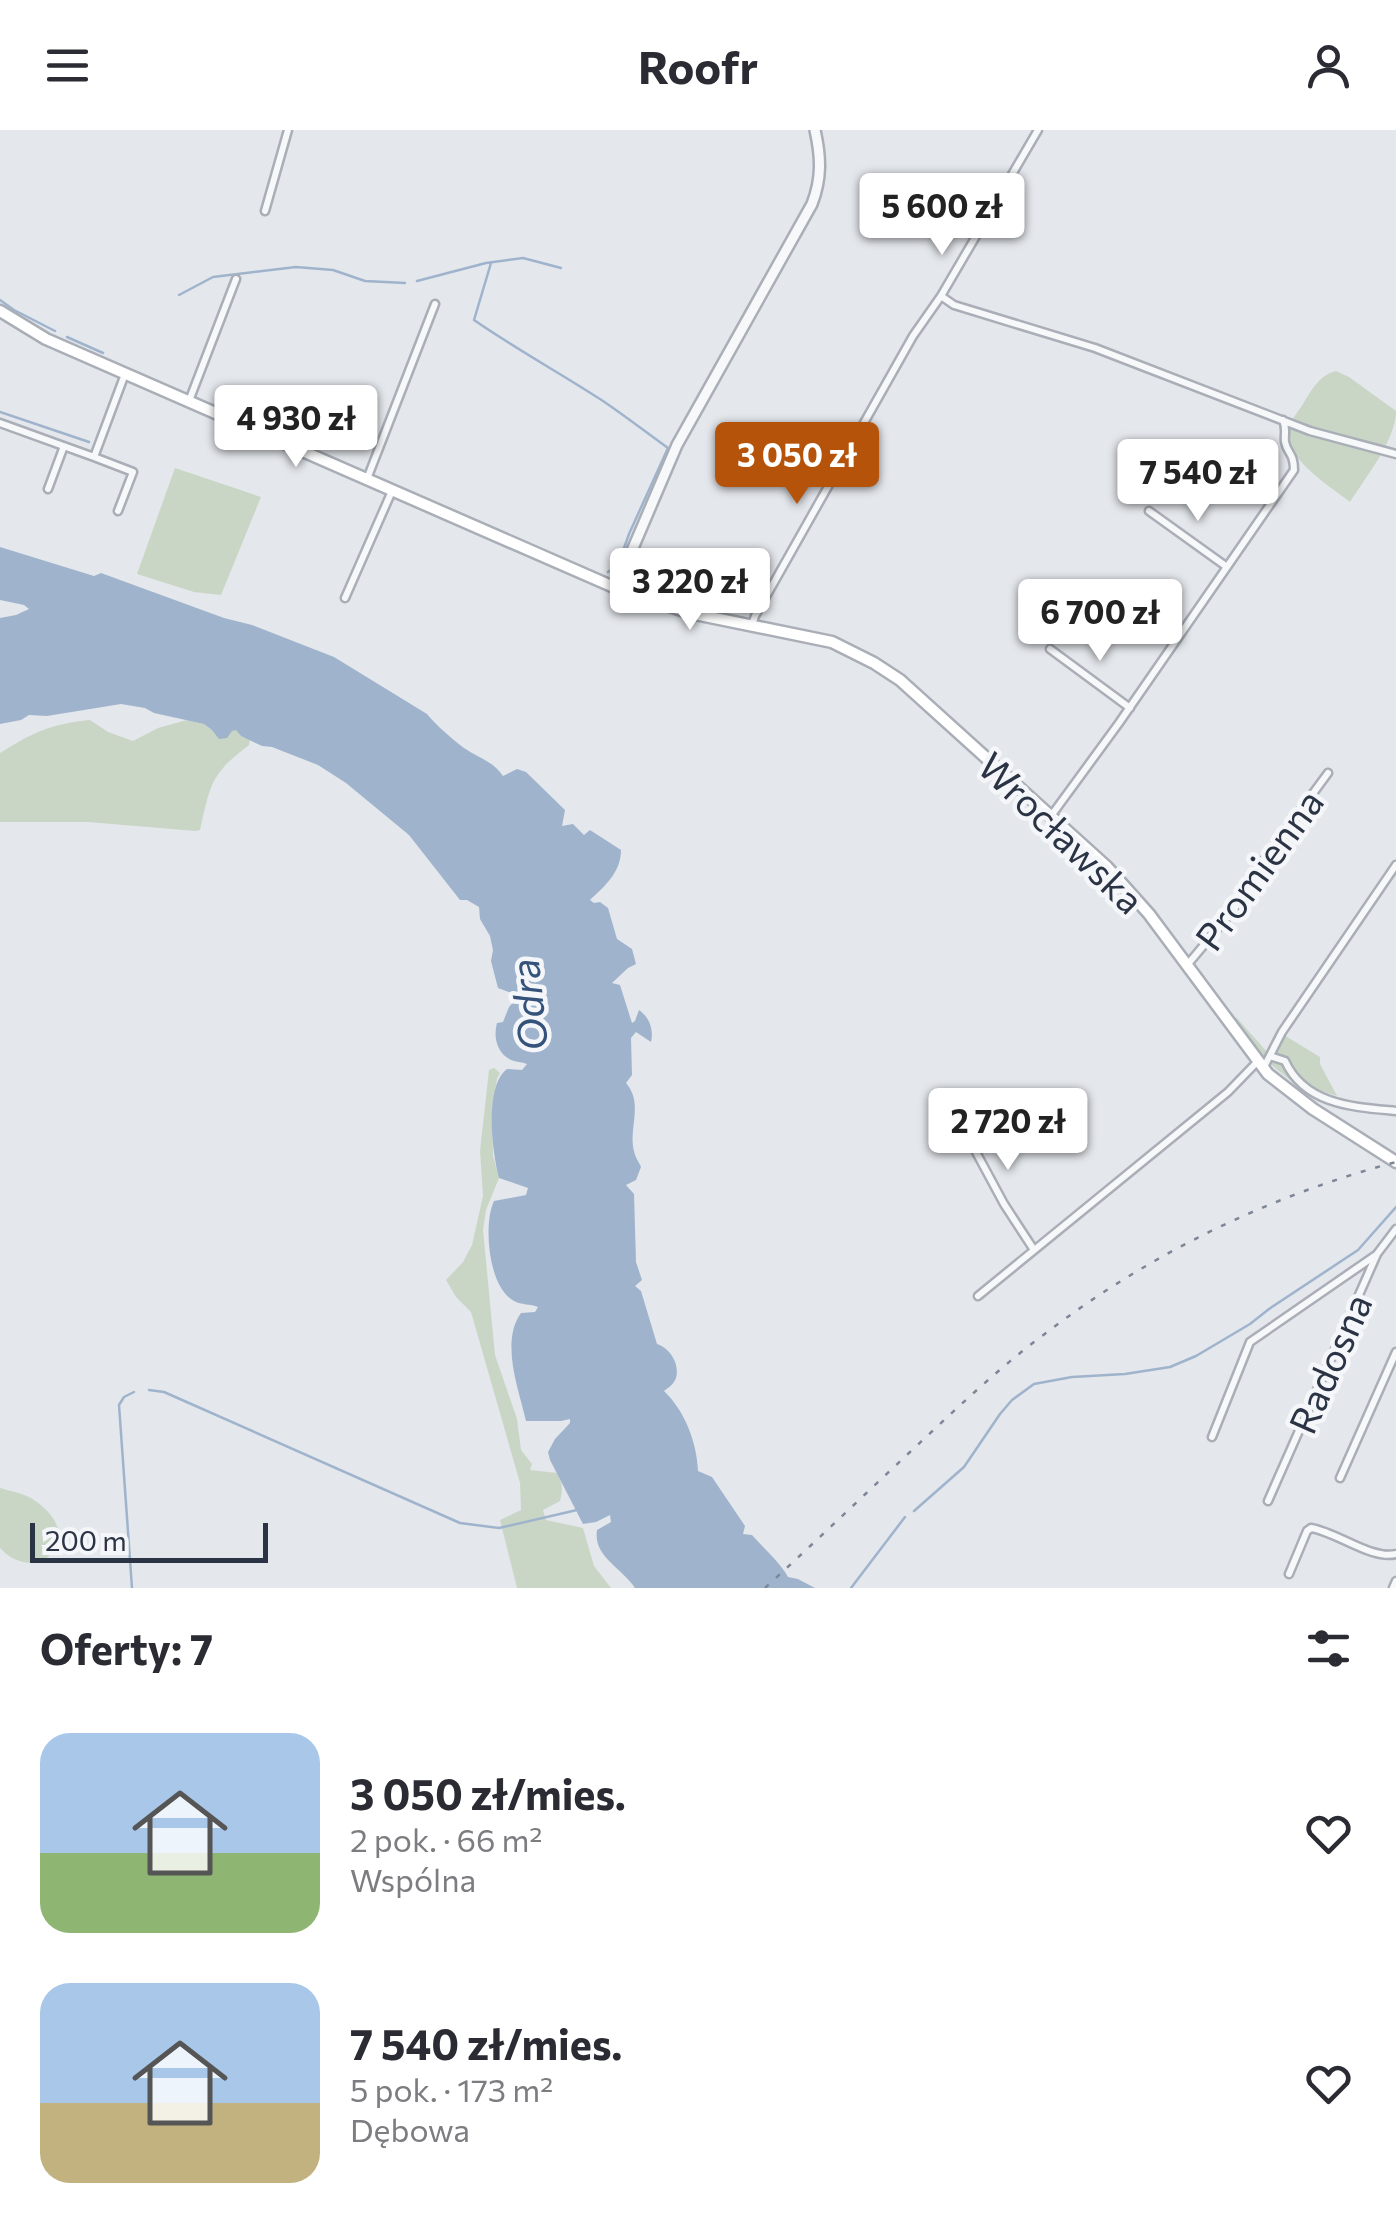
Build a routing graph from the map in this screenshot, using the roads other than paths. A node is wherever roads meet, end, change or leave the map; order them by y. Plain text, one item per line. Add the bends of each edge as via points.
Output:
1 (288, 130) edge
2 (815, 130) edge
3 (1038, 130) edge
4 (265, 211) dead end
5 (236, 280) dead end
6 (942, 296) junction
7 (435, 304) dead end
8 (0, 312) edge
9 (125, 374) junction
10 (189, 402) junction
11 (1283, 420) junction
12 (0, 423) edge
13 (64, 446) junction
14 (1396, 454) edge
15 (94, 457) junction
16 (367, 479) junction
17 (48, 489) dead end
18 (393, 490) junction
19 (118, 511) dead end
20 (1149, 511) dead end
21 (1227, 566) junction
22 (616, 588) junction
23 (345, 598) dead end
24 (752, 625) junction
25 (1050, 650) dead end
26 (1130, 708) junction
27 (1328, 772) dead end
28 (1051, 816) junction
29 (1396, 865) edge
30 (1187, 965) junction
31 (1270, 1056) junction
32 (1261, 1065) junction
33 (1396, 1111) edge
34 (955, 1113) dead end
35 (1396, 1162) edge
36 (1396, 1229) edge
37 (1034, 1250) junction
38 (1377, 1254) junction
39 (978, 1296) dead end
40 (1396, 1352) edge
41 (1212, 1437) dead end
42 (1340, 1478) dead end
43 (1268, 1500) dead end
44 (1396, 1554) edge
45 (1289, 1574) dead end
46 (1396, 1581) edge
47 (1393, 1588) edge

1 - 4 street
2 - 22 street via 821,168 812,204 678,445
3 - 6 street
5 - 10 street
6 - 11 street
6 - 24 street via 913,336
7 - 16 street
8 - 9 main road, Wrocławska
9 - 10 main road, Wrocławska
9 - 15 street
10 - 16 main road, Wrocławska
11 - 14 street
11 - 21 street via 1294,470
12 - 13 street
13 - 15 street
13 - 17 street
15 - 19 street via 134,472
16 - 18 main road, Wrocławska
18 - 22 main road, Wrocławska
18 - 23 street
20 - 21 street
21 - 26 street
22 - 24 main road, Wrocławska
24 - 28 main road, Wrocławska via 832,642 874,663
25 - 26 street
26 - 28 street
27 - 30 street, Promienna via 1235,908
28 - 30 main road, Wrocławska via 1108,866
29 - 31 street
30 - 32 main road, Wrocławska
31 - 32 street
31 - 33 street via 1285,1061 1312,1092 1340,1105
32 - 35 main road, Wrocławska via 1299,1100
32 - 37 street
34 - 37 street
36 - 38 street, Radosna
37 - 39 street
38 - 41 street via 1250,1342
38 - 43 street, Radosna
40 - 42 street
44 - 45 street via 1382,1555 1311,1528
46 - 47 street

